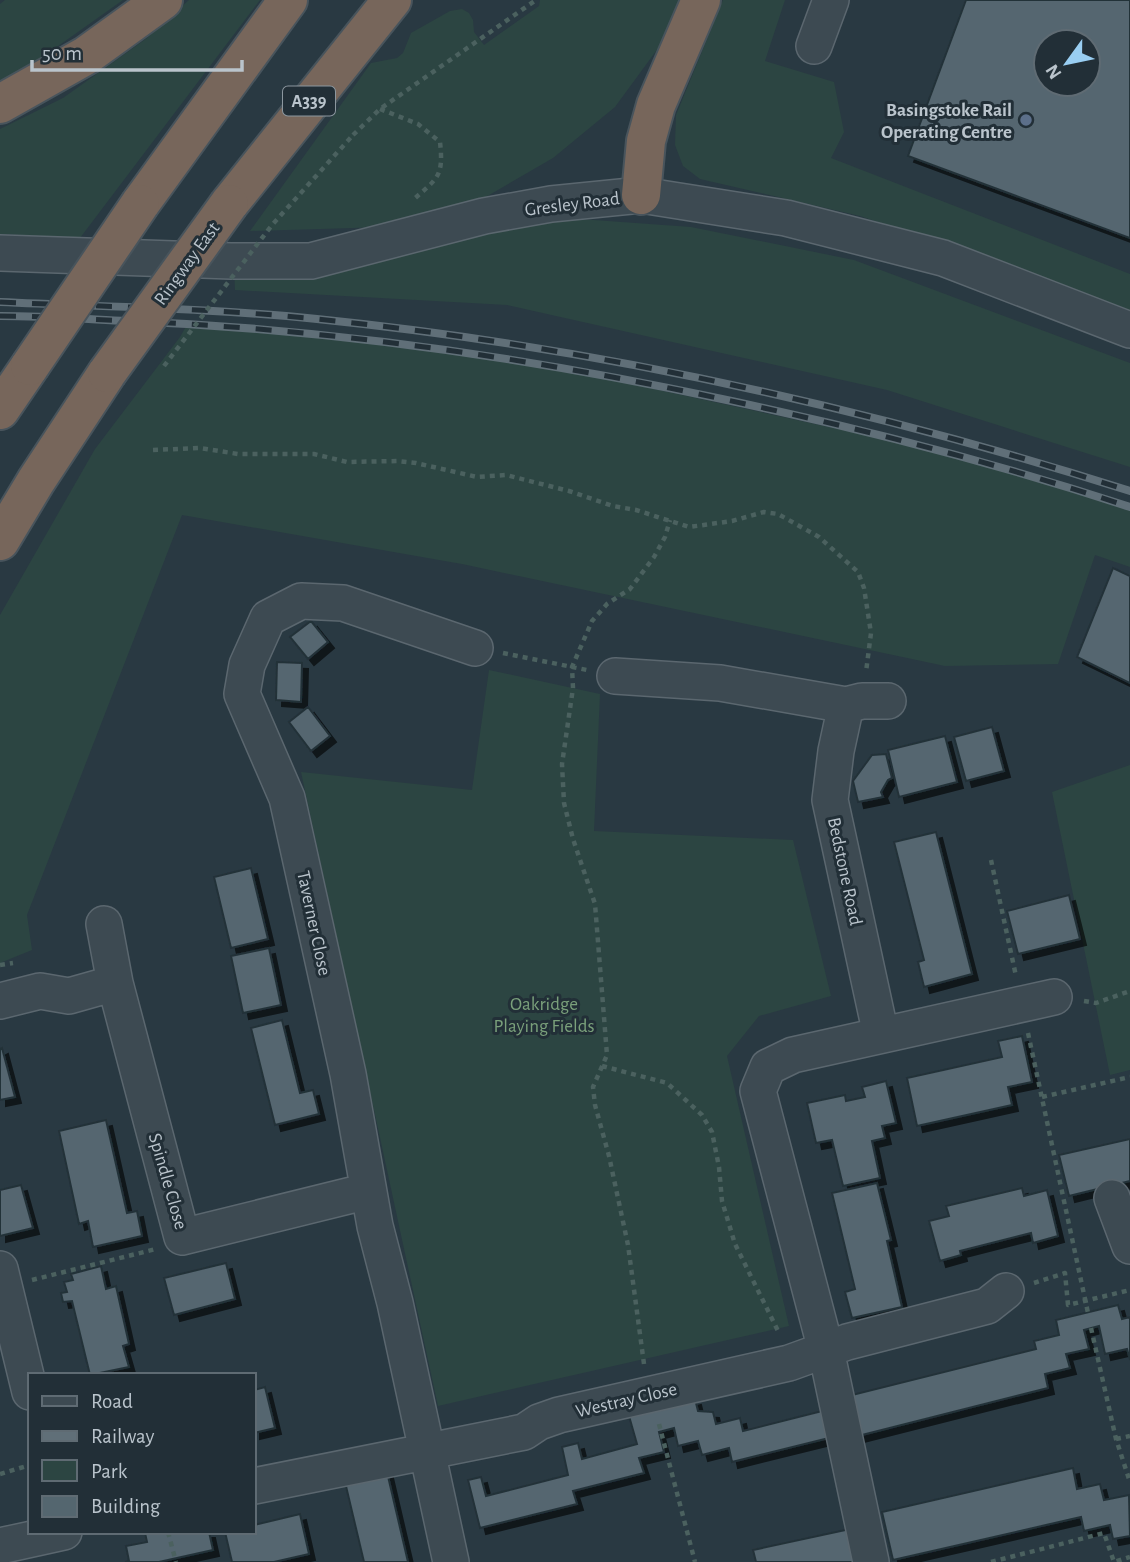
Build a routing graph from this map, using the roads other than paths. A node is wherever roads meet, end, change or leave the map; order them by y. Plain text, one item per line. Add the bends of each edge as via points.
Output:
1 (163, 0) edge
2 (288, 0) edge
3 (391, 0) edge
4 (701, 0) edge
5 (831, 0) edge
6 (814, 46) dead end
7 (0, 104) edge
8 (641, 195) junction
9 (0, 253) edge
10 (1130, 330) edge
11 (0, 410) edge
12 (0, 541) edge
13 (475, 648) road end
14 (615, 676) road end
15 (104, 924) dead end
16 (115, 983) junction
17 (1054, 997) dead end
18 (0, 1001) edge
19 (881, 1035) junction
20 (368, 1191) junction
21 (1112, 1198) dead end
22 (1130, 1246) edge
23 (2, 1279) edge
24 (1006, 1291) road end
25 (826, 1350) junction
26 (28, 1384) edge
27 (427, 1452) junction
28 (256, 1486) edge
29 (55, 1534) edge
30 (0, 1546) edge
31 (451, 1562) edge
32 (871, 1562) edge

1 - 7 highway via 87,55
2 - 11 highway, bridge via 140,204
3 - 12 highway, Ringway East / A339, bridge via 229,204 107,373
4 - 8 highway via 656,104 646,141
5 - 6 street
8 - 9 street, Gresley Road via 484,216 311,261
8 - 10 street, Gresley Road via 786,218 943,258
13 - 20 street, Taverner Close via 343,603 301,601 268,618 247,665 242,694 287,798 348,1074
14 - 19 street, Bedstone Road via 720,682 865,703 836,751 830,800
15 - 16 street, Spindle Close
16 - 18 street via 69,996 40,991
16 - 20 street, Spindle Close via 182,1237
17 - 19 street
19 - 25 street via 793,1055 768,1067 758,1091
20 - 27 street, Taverner Close
21 - 22 street
23 - 26 street
24 - 25 street, Westray Close via 987,1306
25 - 27 street, Westray Close via 789,1363 559,1415 524,1432
25 - 32 street
27 - 28 street
27 - 31 street, Taverner Close
29 - 30 street

